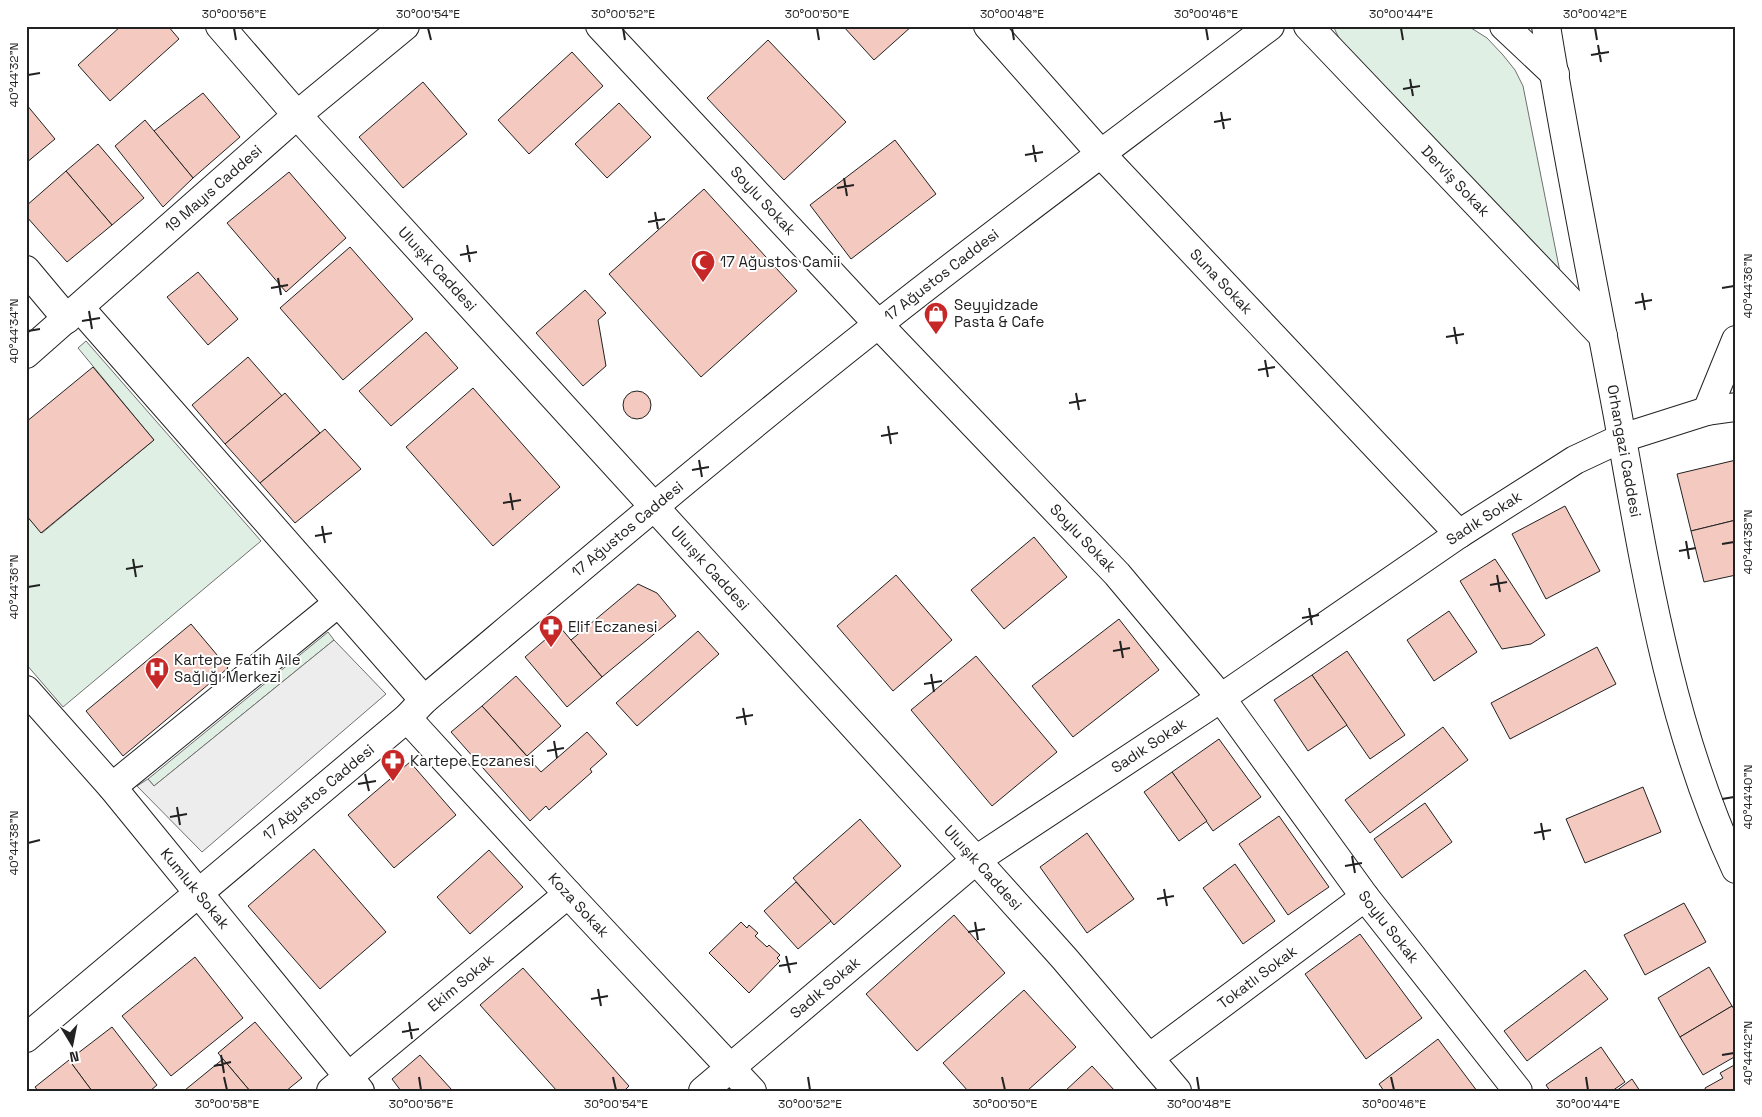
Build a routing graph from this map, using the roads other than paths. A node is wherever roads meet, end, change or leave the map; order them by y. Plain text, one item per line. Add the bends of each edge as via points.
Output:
1 (220, 26) edge
2 (405, 26) edge
3 (600, 26) edge
4 (988, 26) edge
5 (1270, 26) edge
6 (1308, 26) edge
7 (1504, 26) edge
8 (1546, 26) edge
9 (1555, 74) junction
10 (298, 115) junction
11 (1102, 155) junction
12 (26, 270) edge
13 (74, 313) junction
14 (878, 324) junction
15 (1603, 336) junction
16 (1736, 340) edge
17 (26, 354) edge
18 (1736, 407) edge
19 (1707, 411) junction
20 (1622, 438) junction
21 (654, 506) junction
22 (1459, 534) junction
23 (338, 603) junction
24 (26, 690) edge
25 (1221, 698) junction
26 (415, 709) junction
27 (112, 787) junction
28 (976, 860) junction
29 (1734, 862) edge
30 (198, 892) junction
31 (568, 894) junction
32 (1365, 897) junction
33 (26, 1038) edge
34 (1149, 1058) junction
35 (729, 1067) junction
36 (346, 1086) edge
37 (703, 1091) edge
38 (752, 1091) edge
39 (1177, 1091) edge
40 (1518, 1091) edge

1 - 10 street, Uluışık Caddesi
2 - 10 street, 19 Mayıs Caddesi
3 - 14 street, Soylu Sokak
4 - 11 street, Suna Sokak
5 - 11 street, 17 Ağustos Caddesi
6 - 15 street, Derviş Sokak
7 - 9 street
8 - 9 street, Orhangazi Caddesi
9 - 15 street, Orhangazi Caddesi
10 - 13 street, 19 Mayıs Caddesi
10 - 21 street, Uluışık Caddesi
11 - 14 street, 17 Ağustos Caddesi
11 - 22 street, Suna Sokak
12 - 13 street
13 - 17 street, 19 Mayıs Caddesi
13 - 23 street, Koza Sokak
14 - 21 street, 17 Ağustos Caddesi
14 - 25 street, Soylu Sokak via 1117,574
15 - 20 street, Orhangazi Caddesi
16 - 19 street
18 - 19 street, Sadık Sokak
19 - 20 street, Sadık Sokak
20 - 22 street, Sadık Sokak via 1574,460
20 - 29 street, Orhangazi Caddesi via 1681,720 1711,812
21 - 26 street, 17 Ağustos Caddesi
21 - 28 street, Uluışık Caddesi
22 - 25 street, Sadık Sokak
23 - 26 street, Koza Sokak
23 - 27 street
24 - 27 street, Kumluk Sokak
25 - 28 street, Sadık Sokak
25 - 32 street, Soylu Sokak
26 - 30 street, 17 Ağustos Caddesi
26 - 31 street, Koza Sokak
27 - 30 street, Kumluk Sokak
28 - 34 street, Uluışık Caddesi
28 - 35 street, Sadık Sokak
30 - 33 street, 17 Ağustos Caddesi
30 - 36 street, Kumluk Sokak
31 - 35 street, Koza Sokak
31 - 36 street, Ekim Sokak
32 - 34 street, Tokatlı Sokak
32 - 40 street, Soylu Sokak
34 - 39 street, Uluışık Caddesi
35 - 37 street, Sadık Sokak
35 - 38 street, Koza Sokak

